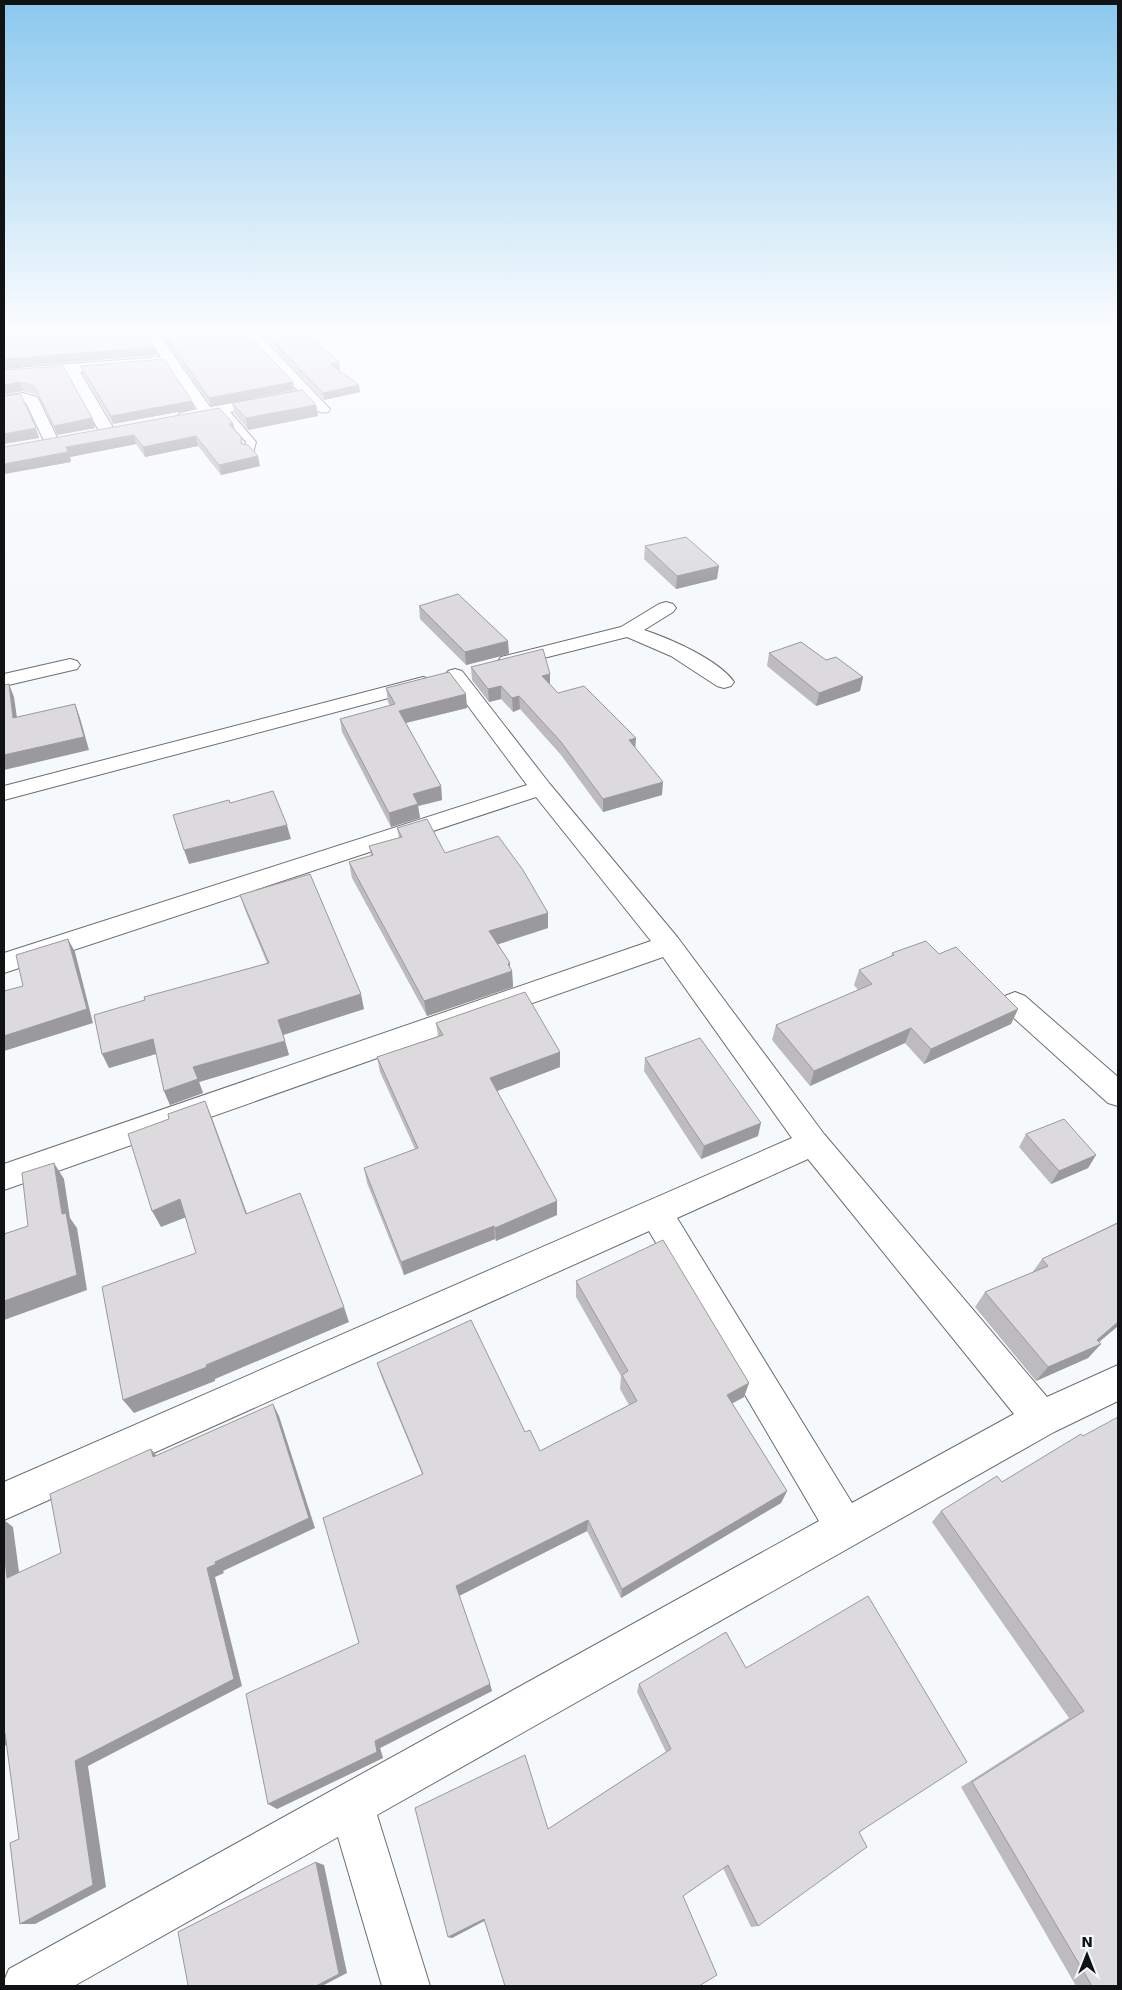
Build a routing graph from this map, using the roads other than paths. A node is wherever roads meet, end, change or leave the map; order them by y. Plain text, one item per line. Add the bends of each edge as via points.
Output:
1 (42, 423) edge
2 (102, 423) edge
3 (234, 423) edge
4 (125, 427) edge
5 (107, 431) junction
6 (88, 434) edge
7 (70, 438) edge
8 (51, 442) junction
9 (32, 445) edge
10 (250, 451) edge
11 (666, 608) dead end
12 (628, 631) junction
13 (70, 665) dead end
14 (474, 670) junction
15 (4, 680) edge
16 (724, 682) dead end
17 (541, 788) junction
18 (4, 793) edge
19 (668, 945) junction
20 (4, 963) edge
21 (1015, 1003) edge
22 (1118, 1094) edge
23 (812, 1143) junction
24 (4, 1177) edge
25 (655, 1212) junction
26 (1118, 1383) edge
27 (1041, 1419) junction
28 (4, 1501) edge
29 (846, 1529) junction
30 (351, 1803) junction
31 (26, 1986) edge
32 (406, 1986) edge

1 - 8 street
2 - 5 street
3 - 10 lane via 251,442
4 - 5 street
5 - 6 street
7 - 8 street
8 - 9 street
11 - 12 street
12 - 14 street
12 - 16 street via 679,651
13 - 15 street
14 - 17 street
14 - 18 street
17 - 19 street
17 - 20 street
19 - 23 street
19 - 24 street
21 - 22 street
23 - 25 street
23 - 27 street
25 - 28 street
25 - 29 street
26 - 27 street
27 - 29 street
29 - 30 street
30 - 31 street
30 - 32 street

